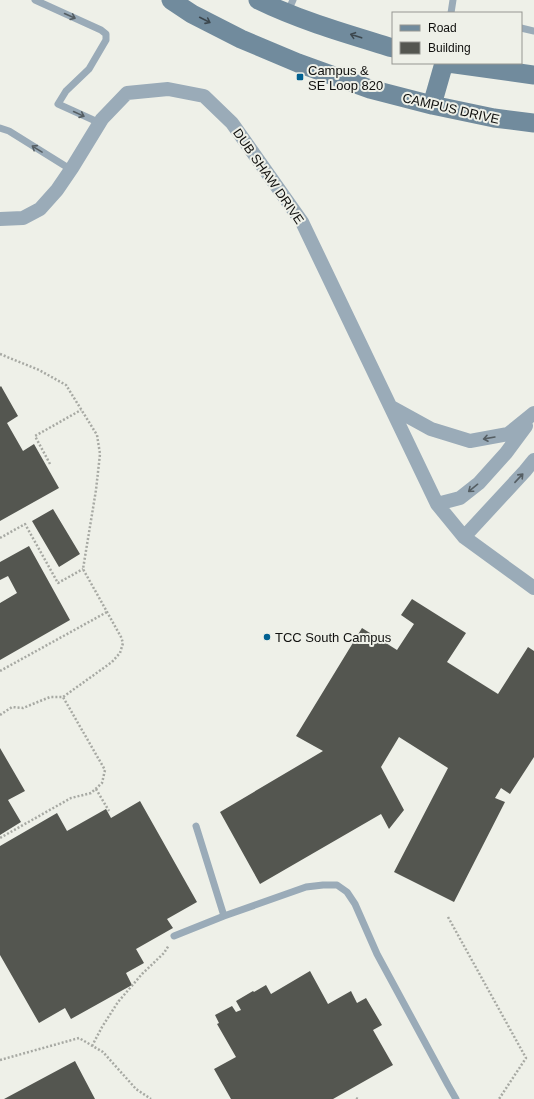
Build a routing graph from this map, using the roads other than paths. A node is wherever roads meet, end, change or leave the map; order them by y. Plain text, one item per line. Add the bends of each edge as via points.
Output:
1 (35, 0) edge
2 (172, 0) edge
3 (258, 0) edge
4 (453, 0) edge
5 (290, 7) edge
6 (451, 12) edge
7 (522, 28) edge
8 (534, 31) edge
9 (392, 48) edge
10 (444, 64) edge
11 (455, 64) edge
12 (534, 75) edge
13 (432, 105) junction
14 (100, 123) junction
15 (534, 123) edge
16 (0, 128) edge
17 (70, 169) junction
18 (0, 219) edge
19 (391, 406) junction
20 (534, 414) edge
21 (534, 460) edge
22 (437, 504) junction
23 (464, 537) junction
24 (534, 588) edge
25 (196, 826) dead end
26 (224, 916) junction
27 (174, 936) road end
28 (456, 1099) edge

1 -> 14 lane via 106,34 106,40 89,69 66,91 58,104
2 -> 13 main road, CAMPUS DRIVE via 192,14 241,40 370,89
3 - 5 main road
4 - 6 lane
9 -> 5 main road
7 - 8 lane
10 - 13 main road
11 - 12 main road
13 - 15 main road, CAMPUS DRIVE via 494,118
14 - 17 street, DUB SHAW DRIVE
14 - 19 street, DUB SHAW DRIVE via 127,93 168,89 204,96 232,123 302,222
17 -> 16 lane
17 - 18 street, DUB SHAW DRIVE via 57,190 40,209 23,218
20 -> 19 street via 508,434 470,441 431,429
19 - 22 street, DUB SHAW DRIVE
20 -> 22 street via 506,453 479,483 460,498
23 -> 21 street
22 - 23 street, DUB SHAW DRIVE
23 - 24 street, DUB SHAW DRIVE
25 - 26 lane
26 - 27 lane
26 - 28 lane via 306,887 337,885 347,892 377,954

